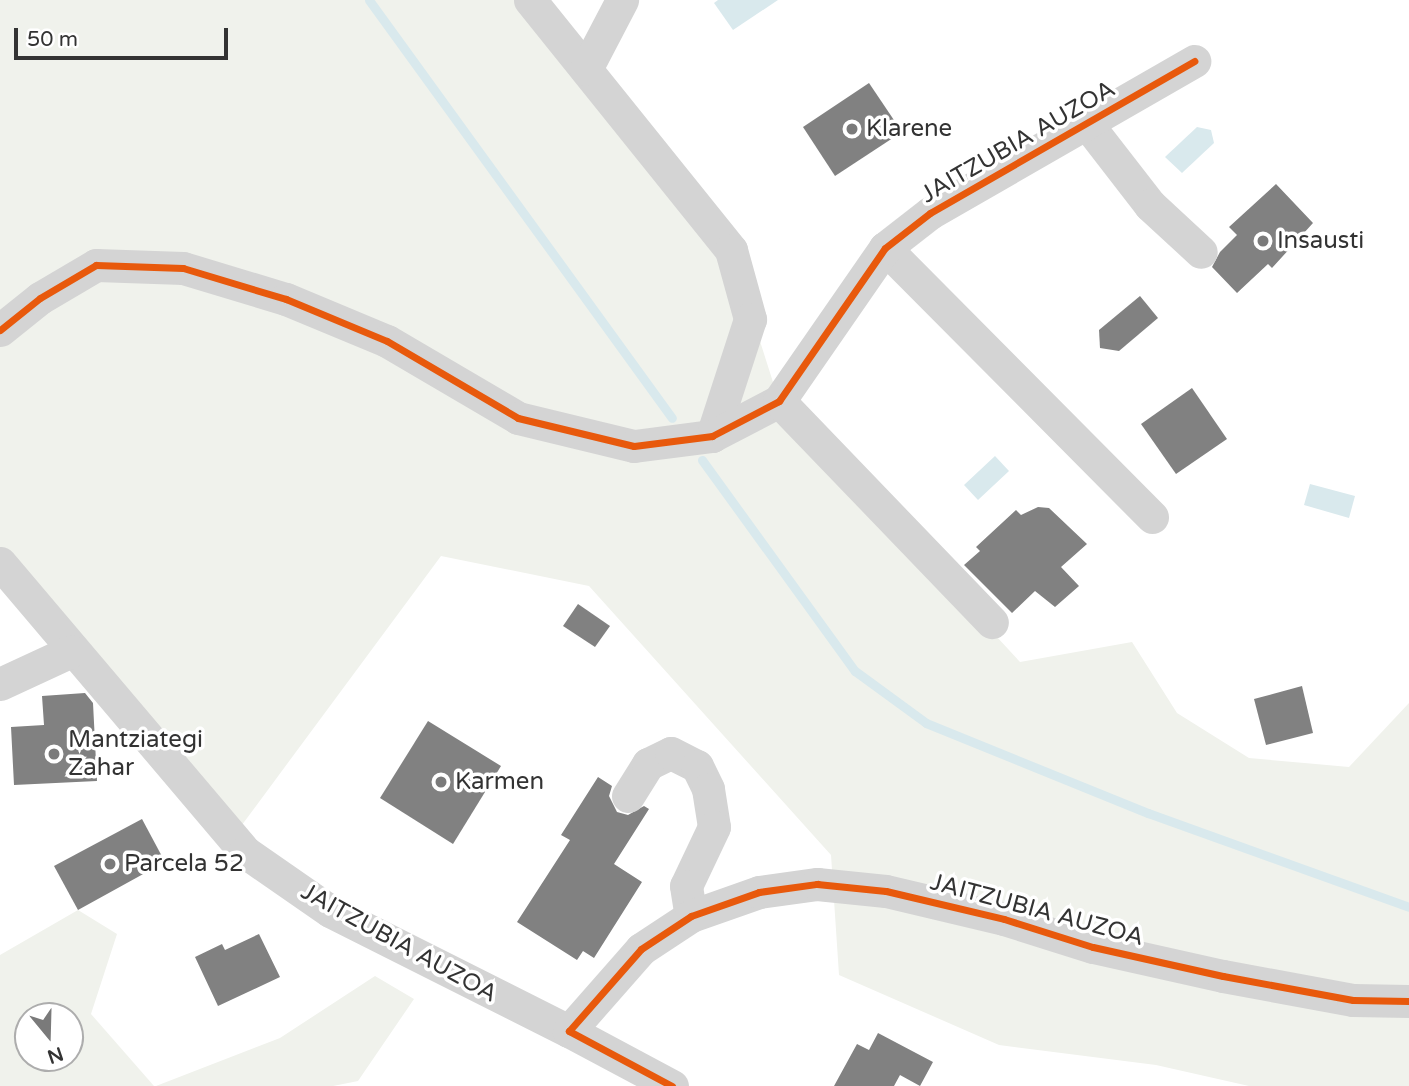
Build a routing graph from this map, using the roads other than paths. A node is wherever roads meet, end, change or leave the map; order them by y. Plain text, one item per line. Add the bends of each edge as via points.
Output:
1 (530, 0) edge
2 (622, 0) edge
3 (1194, 61) dead end
4 (586, 69) junction
5 (1087, 125) junction
6 (885, 248) junction
7 (1202, 252) dead end
8 (0, 330) edge
9 (779, 401) junction
10 (712, 436) junction
11 (1152, 517) dead end
12 (0, 564) edge
13 (992, 622) dead end
14 (71, 652) junction
15 (0, 684) edge
16 (628, 796) dead end
17 (691, 916) junction
18 (1409, 1001) edge
19 (569, 1031) junction
20 (671, 1086) edge

1 - 4 street
2 - 4 street
3 - 5 street, JAITZUBIA AUZOA
4 - 10 street via 732,250 750,319
5 - 6 street, JAITZUBIA AUZOA via 930,213
5 - 7 street via 1150,205
6 - 9 street, JAITZUBIA AUZOA
6 - 11 street
8 - 10 street, JAITZUBIA AUZOA via 40,298 96,265 183,268 286,299 387,341 517,418 634,446
9 - 10 street, JAITZUBIA AUZOA
9 - 13 street
12 - 14 street, JAITZUBIA AUZOA
14 - 15 street
14 - 19 street, JAITZUBIA AUZOA via 245,852 330,911
16 - 17 street via 648,764 660,758 671,754 697,766 708,789 713,827 686,886
17 - 18 street, JAITZUBIA AUZOA via 759,892 817,884 886,891 1004,919 1093,947 1223,976 1353,1000
17 - 19 street, JAITZUBIA AUZOA via 641,949
19 - 20 street, JAITZUBIA AUZOA

